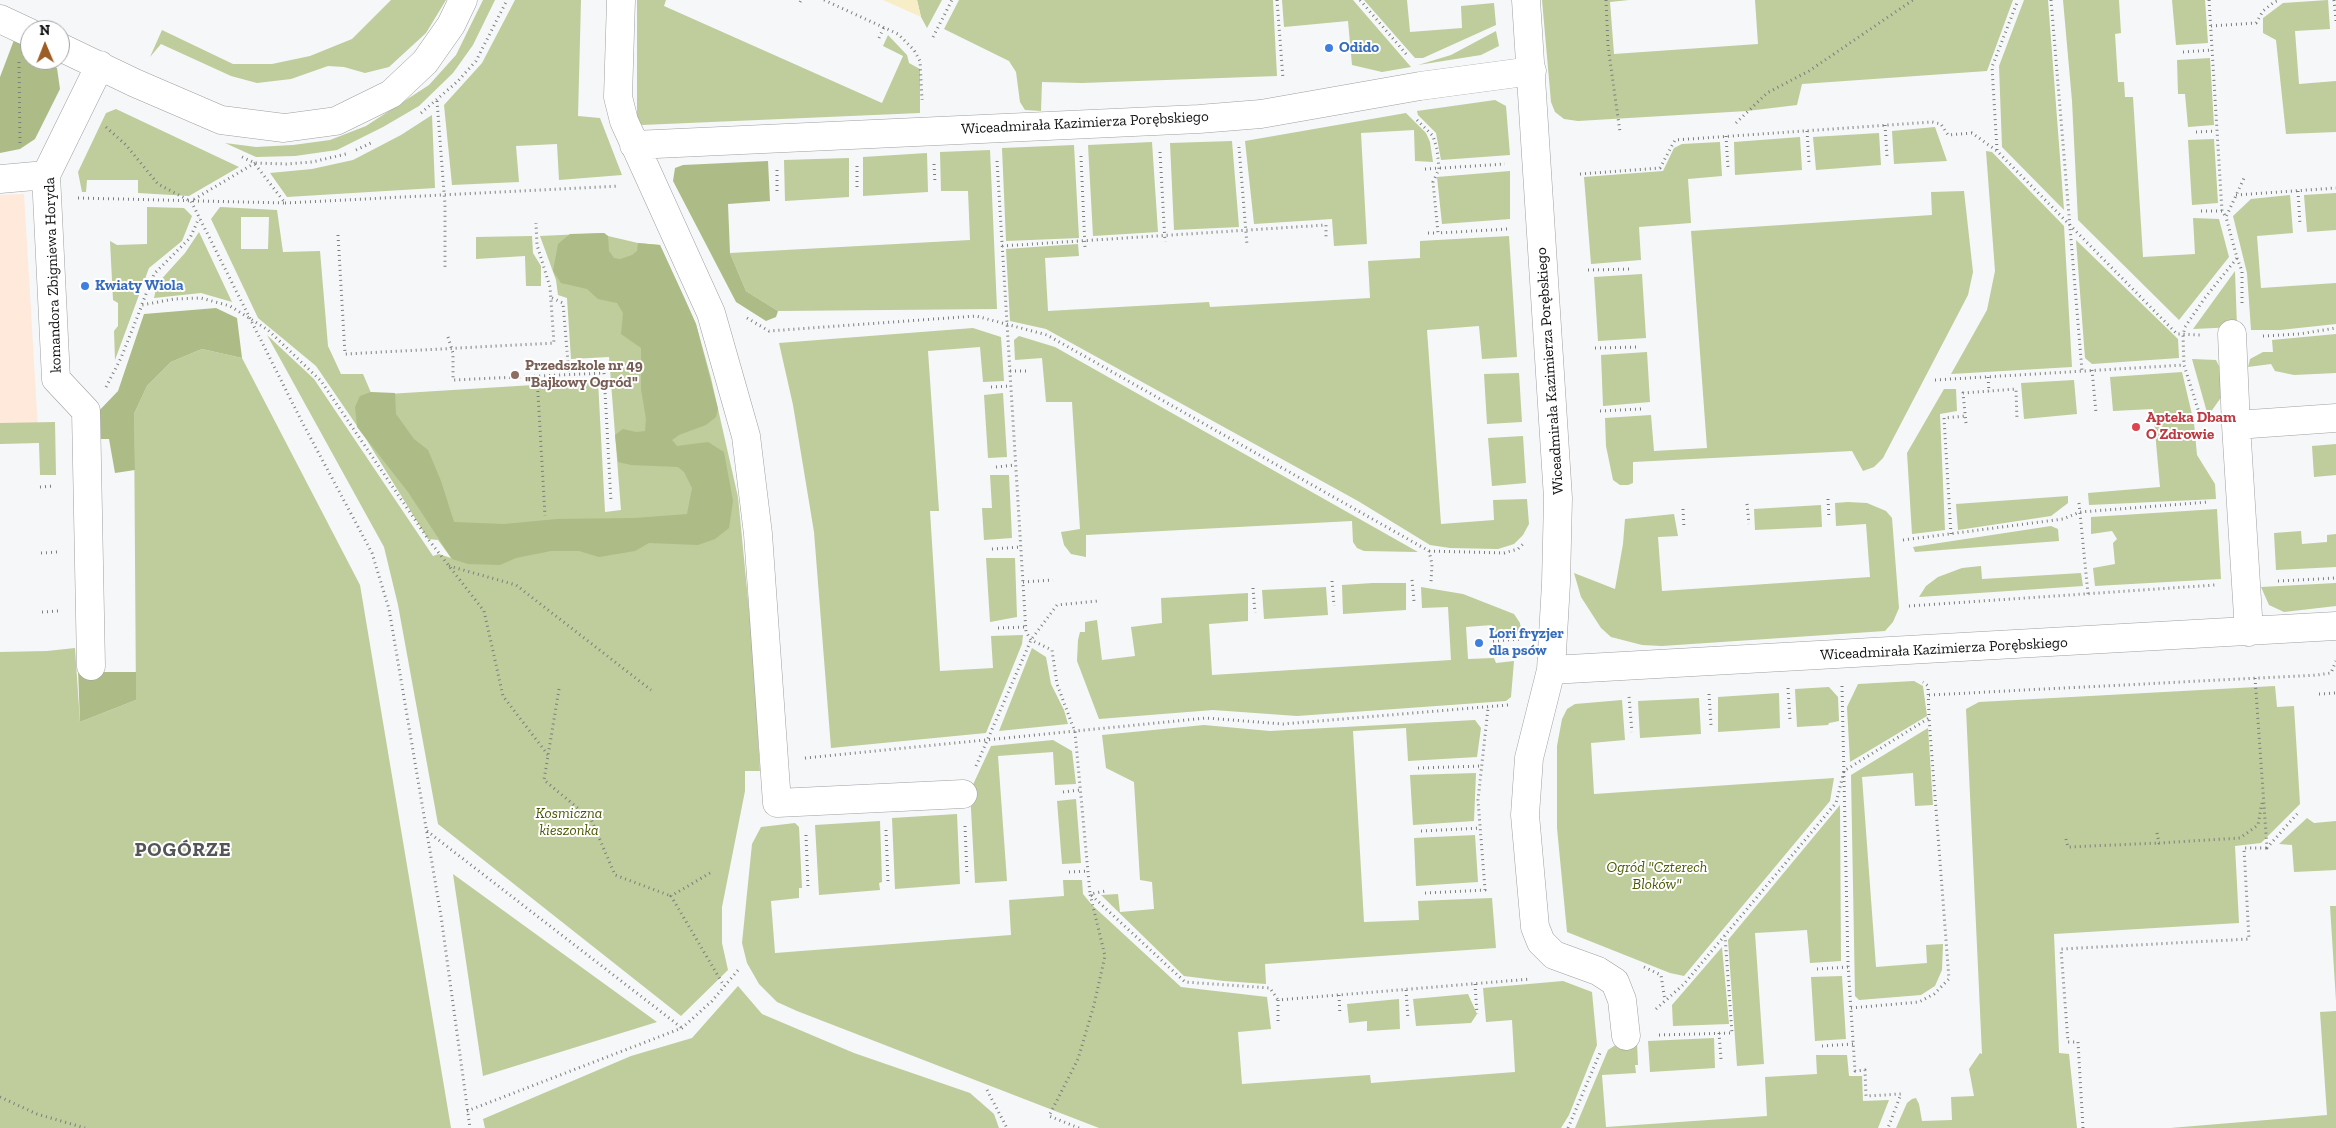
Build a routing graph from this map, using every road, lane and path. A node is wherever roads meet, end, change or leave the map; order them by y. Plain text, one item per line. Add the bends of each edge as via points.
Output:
1 (463, 0) edge
2 (621, 0) edge
3 (824, 0) edge
4 (952, 0) edge
5 (1360, 0) edge
6 (1526, 0) edge
7 (1606, 0) edge
8 (1914, 0) edge
9 (2018, 0) edge
10 (2051, 0) edge
11 (2209, 0) edge
12 (2280, 0) edge
13 (2334, 0) edge
14 (2274, 1) edge
15 (2336, 21) edge
16 (2210, 26) junction
17 (16, 27) edge
18 (884, 27) junction
19 (933, 37) dead end
20 (879, 38) dead end
21 (2212, 50) junction
22 (70, 51) edge
23 (2183, 52) dead end
24 (100, 65) junction
25 (1532, 71) junction
26 (1420, 86) junction
27 (437, 100) dead end
28 (1415, 114) dead end
29 (1736, 123) dead end
30 (1885, 125) junction
31 (105, 126) dead end
32 (924, 131) junction
33 (1808, 131) junction
34 (2216, 131) junction
35 (1620, 132) dead end
36 (2196, 132) dead end
37 (1726, 136) junction
38 (634, 145) junction
39 (1239, 146) dead end
40 (1160, 148) dead end
41 (20, 149) dead end
42 (1081, 150) dead end
43 (1997, 150) junction
44 (996, 152) dead end
45 (237, 155) dead end
46 (1887, 157) dead end
47 (1809, 162) dead end
48 (255, 163) junction
49 (1513, 164) dead end
50 (1438, 168) junction
51 (1728, 168) dead end
52 (1424, 169) dead end
53 (1580, 174) dead end
54 (46, 175) junction
55 (0, 179) edge
56 (2336, 188) edge
57 (2298, 191) junction
58 (2236, 195) dead end
59 (71, 198) dead end
60 (191, 201) junction
61 (2201, 211) dead end
62 (2222, 211) junction
63 (2226, 217) dead end
64 (200, 218) junction
65 (536, 223) dead end
66 (2069, 224) junction
67 (2300, 225) dead end
68 (1516, 229) dead end
69 (1246, 231) junction
70 (1428, 233) dead end
71 (1438, 233) junction
72 (338, 235) dead end
73 (1165, 236) junction
74 (1326, 239) dead end
75 (1085, 241) junction
76 (1165, 242) dead end
77 (1247, 245) dead end
78 (1002, 246) junction
79 (1085, 248) dead end
80 (2237, 258) dead end
81 (444, 267) dead end
82 (1634, 269) dead end
83 (1588, 270) dead end
84 (552, 298) junction
85 (142, 305) junction
86 (744, 316) dead end
87 (250, 317) junction
88 (1007, 326) junction
89 (2336, 328) edge
90 (2237, 333) junction
91 (448, 337) dead end
92 (1639, 346) dead end
93 (452, 348) junction
94 (1595, 348) dead end
95 (2184, 365) dead end
96 (2092, 370) junction
97 (1010, 371) junction
98 (1030, 371) dead end
99 (2082, 371) junction
100 (569, 375) junction
101 (536, 376) junction
102 (1988, 377) junction
103 (1935, 380) dead end
104 (1011, 386) junction
105 (991, 387) dead end
106 (1989, 392) junction
107 (1642, 409) dead end
108 (86, 411) junction
109 (1600, 411) dead end
110 (2096, 413) dead end
111 (1966, 416) junction
112 (2336, 418) edge
113 (2017, 420) dead end
114 (1966, 423) dead end
115 (2236, 424) junction
116 (1016, 465) junction
117 (996, 467) dead end
118 (56, 486) dead end
119 (40, 487) dead end
120 (1828, 499) dead end
121 (611, 502) dead end
122 (2212, 502) dead end
123 (2079, 503) dead end
124 (1747, 504) dead end
125 (1683, 509) dead end
126 (2080, 512) junction
127 (545, 516) dead end
128 (1829, 519) dead end
129 (1749, 524) dead end
130 (1684, 528) dead end
131 (1951, 534) junction
132 (1903, 540) dead end
133 (1527, 541) dead end
134 (1021, 546) junction
135 (992, 549) dead end
136 (1429, 551) junction
137 (449, 566) junction
138 (2336, 578) edge
139 (1052, 580) dead end
140 (1412, 580) dead end
141 (1332, 581) dead end
142 (1023, 582) junction
143 (1431, 582) dead end
144 (2236, 584) junction
145 (1253, 588) dead end
146 (2088, 594) junction
147 (1098, 601) dead end
148 (1414, 601) dead end
149 (1334, 606) dead end
150 (1909, 606) dead end
151 (66, 611) dead end
152 (42, 612) dead end
153 (1255, 613) dead end
154 (2336, 626) edge
155 (1025, 627) junction
156 (998, 628) dead end
157 (2249, 632) junction
158 (1524, 639) dead end
159 (1031, 640) junction
160 (1493, 641) dead end
161 (2336, 660) edge
162 (91, 666) dead end
163 (1551, 670) junction
164 (2256, 678) junction
165 (1841, 679) dead end
166 (1920, 680) dead end
167 (1788, 682) dead end
168 (1709, 688) dead end
169 (560, 689) dead end
170 (651, 690) dead end
171 (1629, 693) dead end
172 (2336, 693) edge
173 (2319, 694) dead end
174 (1929, 695) junction
175 (1542, 703) junction
176 (1488, 708) junction
177 (1929, 718) junction
178 (1790, 720) dead end
179 (1711, 726) dead end
180 (1075, 732) junction
181 (1632, 732) dead end
182 (988, 739) junction
183 (548, 755) junction
184 (774, 760) junction
185 (1481, 766) junction
186 (1418, 768) dead end
187 (1844, 771) junction
188 (1080, 790) junction
189 (1063, 792) dead end
190 (963, 794) junction
191 (2263, 796) junction
192 (2298, 813) dead end
193 (885, 824) dead end
194 (1480, 828) junction
195 (805, 829) dead end
196 (426, 830) junction
197 (1421, 831) dead end
198 (2157, 833) dead end
199 (2066, 839) dead end
200 (2159, 843) junction
201 (2267, 848) junction
202 (1088, 871) junction
203 (1069, 872) dead end
204 (710, 873) dead end
205 (967, 876) dead end
206 (888, 882) dead end
207 (808, 887) dead end
208 (1106, 891) dead end
209 (1425, 893) dead end
210 (1090, 894) junction
211 (671, 896) junction
212 (1725, 936) junction
213 (1848, 967) junction
214 (739, 969) dead end
215 (1817, 969) dead end
216 (1535, 979) dead end
217 (1475, 984) junction
218 (724, 986) junction
219 (1406, 990) junction
220 (1339, 995) junction
221 (1278, 1000) junction
222 (1850, 1008) junction
223 (1477, 1014) dead end
224 (1340, 1015) dead end
225 (1408, 1019) dead end
226 (1278, 1021) dead end
227 (682, 1028) junction
228 (1719, 1033) junction
229 (1626, 1036) junction
230 (1853, 1044) junction
231 (1822, 1046) dead end
232 (1721, 1059) dead end
233 (987, 1090) dead end
234 (0, 1097) edge
235 (468, 1111) junction
236 (84, 1128) edge
237 (470, 1128) edge
238 (1007, 1128) edge
239 (1079, 1128) edge
240 (1568, 1128) edge
241 (1888, 1128) edge
242 (2083, 1128) edge

1 - 24 street via 451,25 424,62 391,94 336,120 284,128 221,120
2 - 38 street via 618,97
3 - 18 path
4 - 19 path
5 - 26 path via 1413,62
6 - 25 street, Wiceadmirała Kazimierza Porębskiego
7 - 35 path via 1608,46
8 - 29 path via 1809,71 1767,93
9 - 43 path via 1992,68
10 - 66 path
11 - 16 path
12 - 14 path
13 - 15 path
14 - 16 path via 2256,23
16 - 21 path
17 - 41 path
18 - 20 path
18 - 32 path via 898,34 920,61
21 - 23 path
21 - 34 path
22 - 24 street
24 - 54 street, komandora Zbigniewa Horyda
25 - 26 street, Wiceadmirała Kazimierza Porębskiego
25 - 163 street, Wiceadmirała Kazimierza Porębskiego via 1558,498
26 - 32 street, Wiceadmirała Kazimierza Porębskiego via 1260,114
27 - 81 path via 445,205
28 - 50 path via 1433,136
30 - 33 path
30 - 43 path via 1941,124 1948,136 1972,133
30 - 46 path
31 - 60 path via 126,145 158,184
32 - 38 street, Wiceadmirała Kazimierza Porębskiego
33 - 37 path
33 - 47 path
34 - 36 path
34 - 62 path
37 - 51 path
37 - 53 path via 1675,140 1660,168
38 - 184 street via 711,313 746,436 758,534
39 - 69 path
40 - 73 path
42 - 75 path
43 - 66 path
44 - 78 path
45 - 48 path
48 - 60 path
48 - 60 path via 285,203
49 - 50 path
50 - 52 path
50 - 71 path via 1433,182
54 - 55 street
54 - 108 street, komandora Zbigniewa Horyda via 56,380
56 - 57 path
57 - 58 path
57 - 67 path
59 - 60 path
60 - 64 path
61 - 62 path
62 - 63 path
64 - 85 path via 190,238 154,274
64 - 87 path
65 - 84 path via 537,245 547,271
66 - 90 path via 2177,334
66 - 99 path
68 - 71 path
69 - 73 path
69 - 74 path via 1326,225
69 - 77 path
70 - 71 path
72 - 93 path via 345,354
73 - 75 path
73 - 76 path
75 - 78 path
75 - 79 path
78 - 88 path
80 - 90 path via 2242,271
82 - 83 path
84 - 93 path via 554,343
84 - 100 path via 563,303
85 - 87 path via 200,298 230,306
85 - 108 path via 102,395
86 - 88 path via 769,331 976,316
87 - 137 path via 321,381
87 - 196 path via 372,553 389,609
88 - 97 path
88 - 136 path via 1047,335
89 - 90 path via 2271,335
90 - 115 street
91 - 93 path
92 - 94 path
93 - 101 path via 453,380
95 - 96 path
96 - 99 path
96 - 110 path
97 - 98 path
97 - 104 path
99 - 102 path
100 - 101 path
100 - 121 path via 604,374
101 - 127 path
102 - 103 path
102 - 106 path
104 - 105 path
104 - 116 path
106 - 111 path via 1964,393
106 - 113 path via 2016,389
107 - 109 path
108 - 162 street
111 - 114 path
111 - 131 path via 1944,418
112 - 115 street
115 - 144 street
116 - 117 path
116 - 134 path
118 - 119 path
120 - 128 path
122 - 126 path
123 - 126 path
124 - 129 path
125 - 130 path
126 - 131 path via 2063,520
126 - 146 path
131 - 132 path
133 - 136 path via 1518,549 1504,553
134 - 135 path
134 - 142 path
136 - 143 path
137 - 170 path via 516,585
137 - 183 path via 484,611 503,696
138 - 144 path
139 - 142 path
140 - 148 path
141 - 149 path
142 - 155 path
144 - 146 path
144 - 157 street
145 - 153 path
146 - 150 path
147 - 159 path via 1057,605
151 - 152 path
154 - 157 street, Wiceadmirała Kazimierza Porębskiego
155 - 156 path
155 - 159 path
157 - 163 street, Wiceadmirała Kazimierza Porębskiego
158 - 160 path
159 - 180 path via 1052,650 1057,684
159 - 182 path
161 - 164 path via 2331,673
163 - 175 street, Wiceadmirała Kazimierza Porębskiego
164 - 174 path
164 - 191 path
165 - 187 path
166 - 174 path via 1928,686
167 - 178 path
168 - 179 path
169 - 183 path
171 - 181 path
172 - 173 path
174 - 177 path
175 - 176 path
175 - 229 street, Wiceadmirała Kazimierza Porębskiego via 1529,758 1525,815 1535,927 1541,942 1554,955 1598,971 1615,982 1622,1000
176 - 180 path via 1283,724 1206,718
176 - 185 path
177 - 187 path
177 - 222 path via 1949,980 1919,1002
180 - 182 path
180 - 188 path
182 - 184 path
182 - 190 path
183 - 211 path via 544,780 591,819 615,875
184 - 190 street via 777,803
185 - 186 path
185 - 194 path
187 - 212 path via 1836,803
187 - 213 path
188 - 189 path
188 - 202 path
190 - 205 path
191 - 200 path via 2258,825 2240,838
191 - 201 path
192 - 201 path
193 - 206 path
194 - 197 path
194 - 209 path via 1485,890
195 - 207 path
196 - 227 path
196 - 235 path
198 - 200 path
199 - 200 path via 2068,847
201 - 242 path via 2244,848 2249,939 2061,949 2068,1042 2078,1042
202 - 203 path
202 - 210 path
204 - 211 path
208 - 210 path
210 - 221 path via 1184,982 1270,988
210 - 239 path via 1105,956 1078,1060 1048,1116
211 - 218 path
212 - 228 path via 1732,1033
212 - 229 path via 1684,984
213 - 215 path
213 - 222 path
214 - 218 path
216 - 217 path
217 - 219 path
217 - 223 path
218 - 227 path
219 - 220 path
219 - 225 path
220 - 221 path
220 - 224 path
221 - 226 path
222 - 230 path
227 - 235 path
228 - 229 path
228 - 232 path
229 - 240 path via 1602,1049
230 - 231 path
230 - 241 path via 1855,1071 1865,1070 1866,1096 1901,1094
233 - 238 path
234 - 236 path via 37,1114
235 - 237 path

